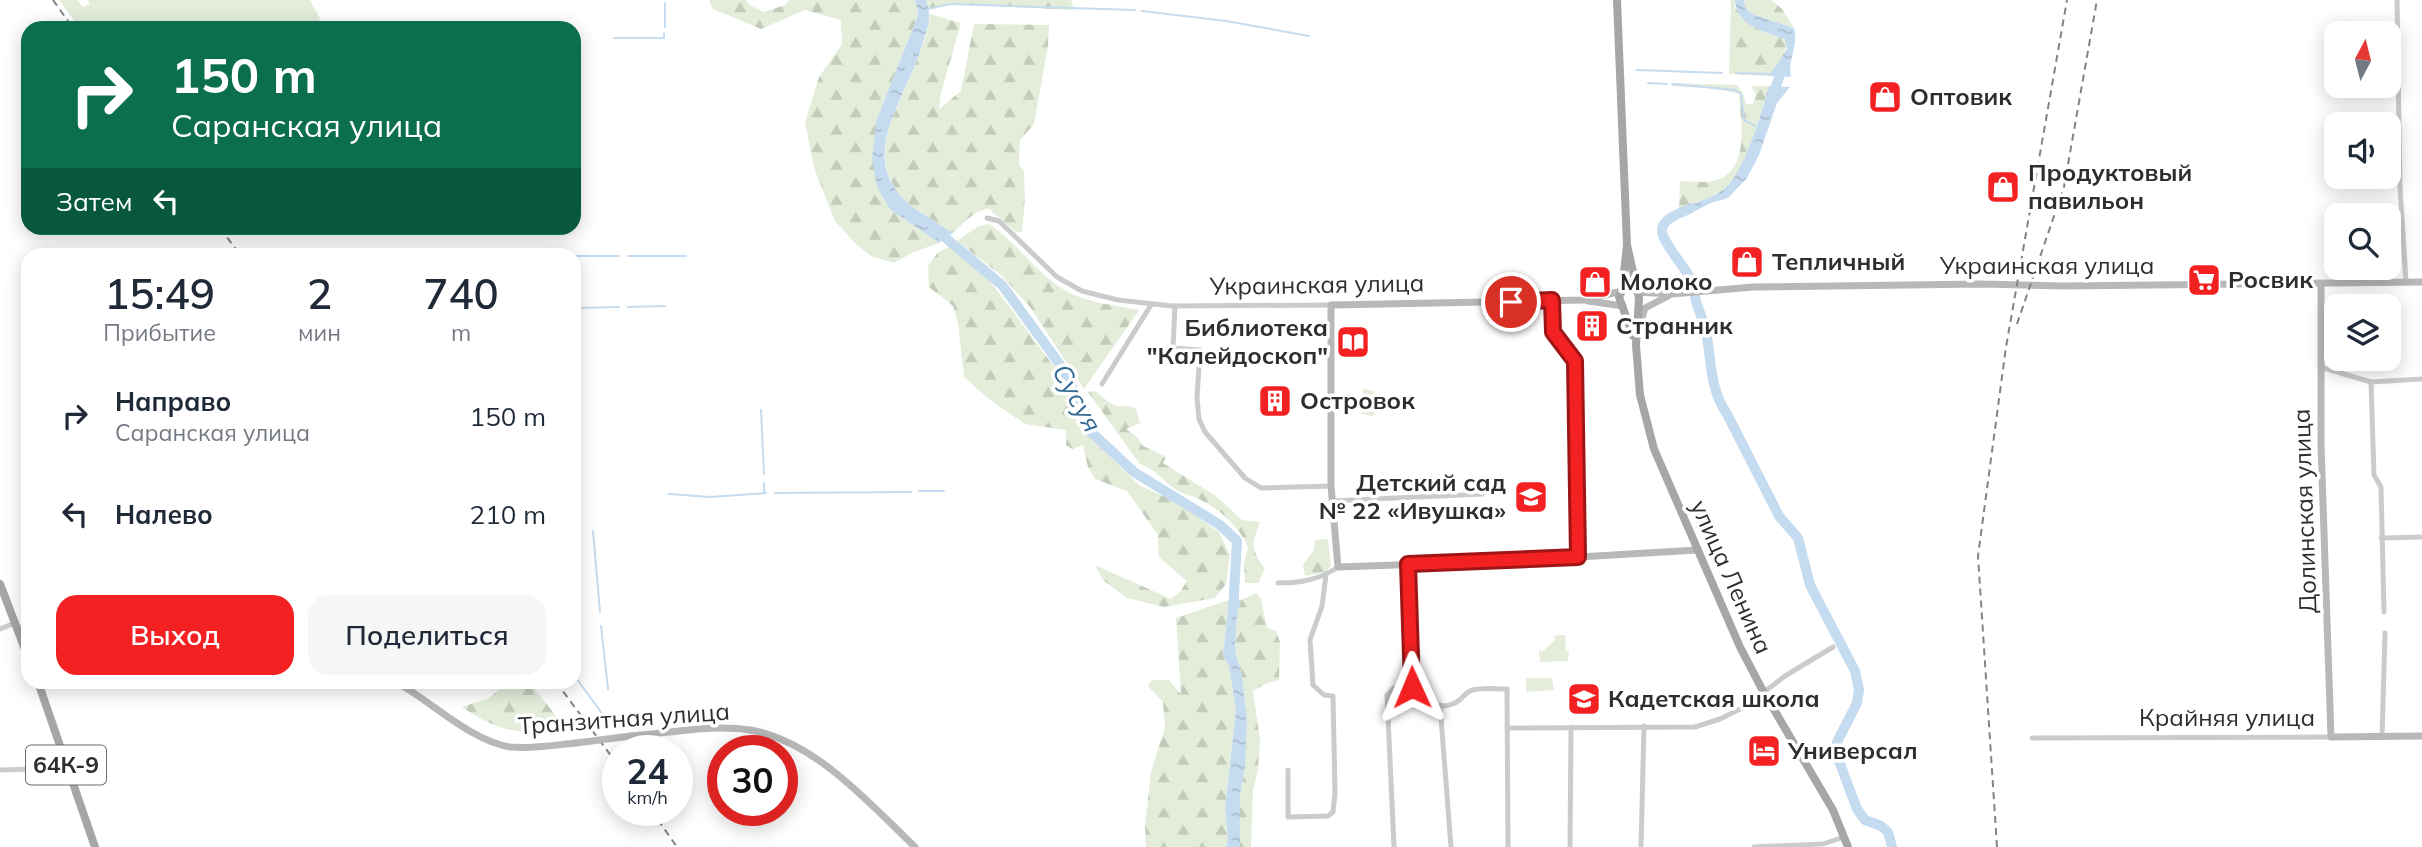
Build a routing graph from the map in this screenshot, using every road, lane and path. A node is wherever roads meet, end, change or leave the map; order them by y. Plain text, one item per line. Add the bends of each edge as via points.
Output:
1 (1617, 0) edge
2 (2397, 0) edge
3 (987, 218) dead end
4 (1627, 245) junction
5 (1633, 273) junction
6 (2406, 282) junction
7 (2422, 282) edge
8 (2321, 284) junction
9 (1622, 291) junction
10 (1637, 292) junction
11 (1675, 294) junction
12 (1552, 300) junction
13 (1584, 300) junction
14 (1151, 305) junction
15 (1331, 305) junction
16 (1637, 305) junction
17 (1175, 306) junction
18 (1623, 306) junction
19 (1636, 345) junction
20 (2320, 367) junction
21 (2422, 379) edge
22 (2371, 382) junction
23 (1102, 384) dead end
24 (1331, 486) junction
25 (1482, 494) dead end
26 (1332, 501) junction
27 (2422, 537) edge
28 (2381, 538) junction
29 (1697, 551) junction
30 (1578, 557) junction
31 (1408, 564) junction
32 (1338, 566) junction
33 (1326, 575) junction
34 (1278, 583) dead end
35 (0, 584) edge
36 (2384, 612) dead end
37 (15, 623) junction
38 (0, 629) edge
39 (2385, 633) dead end
40 (21, 639) edge
41 (1833, 647) dead end
42 (1412, 687) junction
43 (40, 689) edge
44 (407, 689) edge
45 (1763, 691) junction
46 (1440, 705) junction
47 (1644, 726) junction
48 (1571, 727) junction
49 (1507, 728) junction
50 (2422, 736) edge
51 (2331, 737) junction
52 (2382, 737) junction
53 (2032, 738) dead end
54 (67, 768) junction
55 (0, 770) edge
56 (1288, 770) dead end
57 (1844, 837) junction
58 (95, 847) edge
59 (915, 847) edge
60 (1394, 847) edge
61 (1451, 847) edge
62 (1508, 847) edge
63 (1570, 847) edge
64 (1642, 847) edge
65 (1754, 847) edge
66 (1848, 847) edge

1 - 4 main road, улица Ленина
2 - 6 street
3 - 14 street, Украинская улица via 999,221 1057,277 1082,290
4 - 5 main road, улица Ленина
4 - 9 main road, улица Ленина
5 - 10 main road, улица Ленина
5 - 11 main road via 1643,287
6 - 7 main road, Украинская улица
6 - 8 main road, Украинская улица
8 - 11 main road, Украинская улица via 1753,287
8 - 20 main road, Долинская улица
9 - 10 main road, Украинская улица
9 - 13 main road, Украинская улица
9 - 18 main road, улица Ленина via 1619,301
10 - 11 main road, Украинская улица
10 - 16 main road, улица Ленина
11 - 16 main road, Украинская улица
11 - 19 main road via 1645,308
12 - 13 main road, Украинская улица
12 - 15 main road, Украинская улица
12 - 30 street via 1553,332 1575,361
13 - 18 main road
14 - 17 street, Украинская улица
14 - 23 street
15 - 17 street, Украинская улица
15 - 24 main road
16 - 18 main road, Украинская улица
16 - 19 main road, улица Ленина
17 - 24 street via 1173,348 1200,350 1199,419 1205,432 1245,478 1261,488
18 - 19 main road, улица Ленина
19 - 29 main road, улица Ленина via 1640,394 1654,449
20 - 22 street
20 - 51 main road, Долинская улица
21 - 22 street
22 - 28 street
24 - 26 main road
25 - 26 street
26 - 32 main road
27 - 28 street
28 - 36 street
29 - 30 main road
29 - 45 main road, улица Ленина
30 - 31 main road
31 - 32 main road
31 - 42 street
32 - 33 street
33 - 34 street via 1301,583
33 - 56 street via 1322,606 1310,640 1310,660 1313,685 1333,696 1333,812 1288,817
35 - 37 main road
37 - 38 street
37 - 40 main road
39 - 52 street
41 - 45 street
42 - 46 street via 1421,700
42 - 60 street via 1394,688 1387,695
43 - 54 main road, 64К-9
44 - 59 main road, Транзитная улица, bridge via 475,734 511,747 730,729 764,733 820,761
45 - 47 street via 1745,707 1695,727
45 - 57 main road, улица Ленина
46 - 49 street via 1454,703 1471,690 1507,689
46 - 61 street
47 - 48 street
47 - 64 street
48 - 49 street
48 - 63 street
49 - 62 street
50 - 52 main road, Крайняя улица
51 - 52 main road, Крайняя улица
51 - 53 street, Крайняя улица
54 - 55 street
54 - 58 main road, 64К-9
57 - 65 street via 1824,844
57 - 66 main road, улица Ленина

